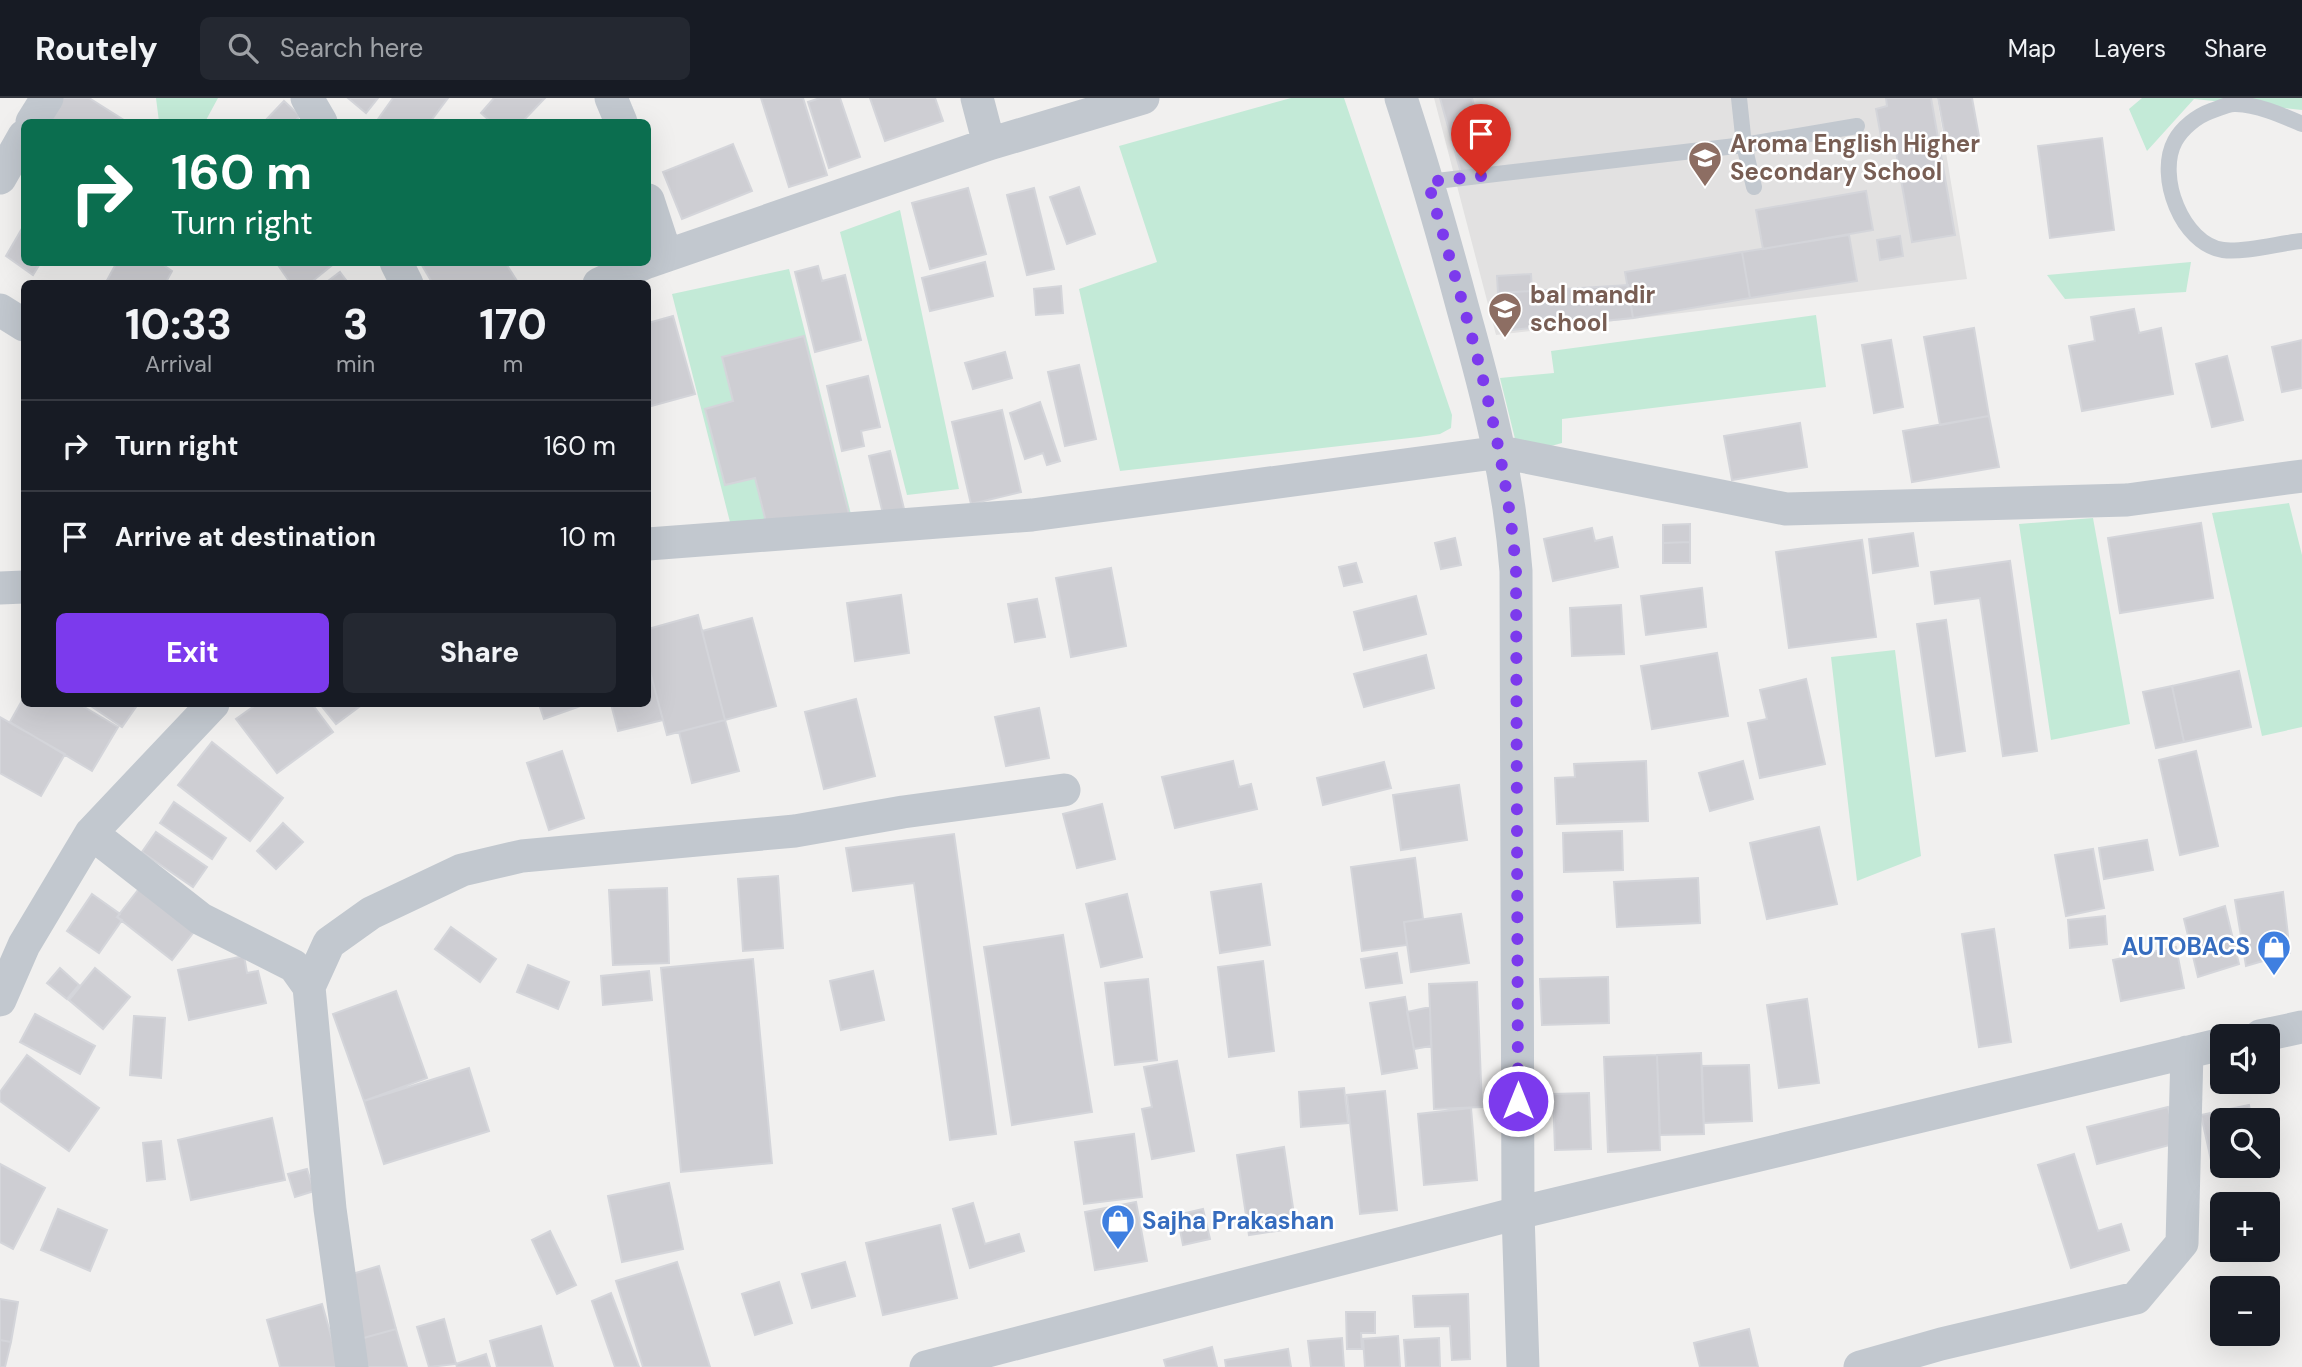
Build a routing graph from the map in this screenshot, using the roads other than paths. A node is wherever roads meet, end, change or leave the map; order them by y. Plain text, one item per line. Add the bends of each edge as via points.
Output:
1 (47, 98) edge
2 (307, 98) edge
3 (611, 98) edge
4 (977, 98) edge
5 (1142, 98) edge
6 (1401, 98) edge
7 (1739, 98) edge
8 (34, 119) edge
9 (319, 119) edge
10 (620, 119) edge
11 (2302, 124) edge
12 (1857, 126) dead end
13 (21, 141) edge
14 (989, 144) junction
15 (1744, 145) junction
16 (0, 178) edge
17 (1428, 182) junction
18 (1754, 187) dead end
19 (651, 230) edge
20 (2302, 241) edge
21 (654, 260) edge
22 (640, 266) edge
23 (608, 280) edge
24 (0, 310) edge
25 (21, 323) edge
26 (1500, 452) junction
27 (2302, 476) edge
28 (651, 544) edge
29 (21, 587) edge
30 (0, 589) edge
31 (210, 707) edge
32 (1063, 790) dead end
33 (91, 833) junction
34 (309, 987) junction
35 (0, 1000) edge
36 (2302, 1027) edge
37 (2280, 1032) edge
38 (2210, 1047) edge
39 (2187, 1052) junction
40 (1518, 1213) junction
41 (352, 1367) edge
42 (926, 1367) edge
43 (1523, 1367) edge
44 (1860, 1367) edge

1 - 8 street
2 - 9 street
3 - 10 street
4 - 14 street
5 - 14 street
6 - 17 street
7 - 15 lane
11 - 20 lane via 2234,103 2197,116 2174,142 2169,170 2183,223 2202,242 2223,250
12 - 15 lane
13 - 16 street
14 - 21 street
15 - 17 lane
15 - 18 lane
17 - 26 street
19 - 21 street
22 - 23 street
24 - 25 street
26 - 27 street via 1786,509 2127,500
26 - 28 street via 1032,515
26 - 40 street via 1511,505 1516,571
29 - 30 street
31 - 33 street
32 - 34 street via 795,831 522,856 462,870 371,913 329,943
33 - 34 street via 201,919 294,966
33 - 35 street via 24,945
34 - 41 street via 330,1209
36 - 37 street
38 - 39 street
39 - 40 street
39 - 44 street via 2182,1243 2136,1298
40 - 42 street
40 - 43 street

